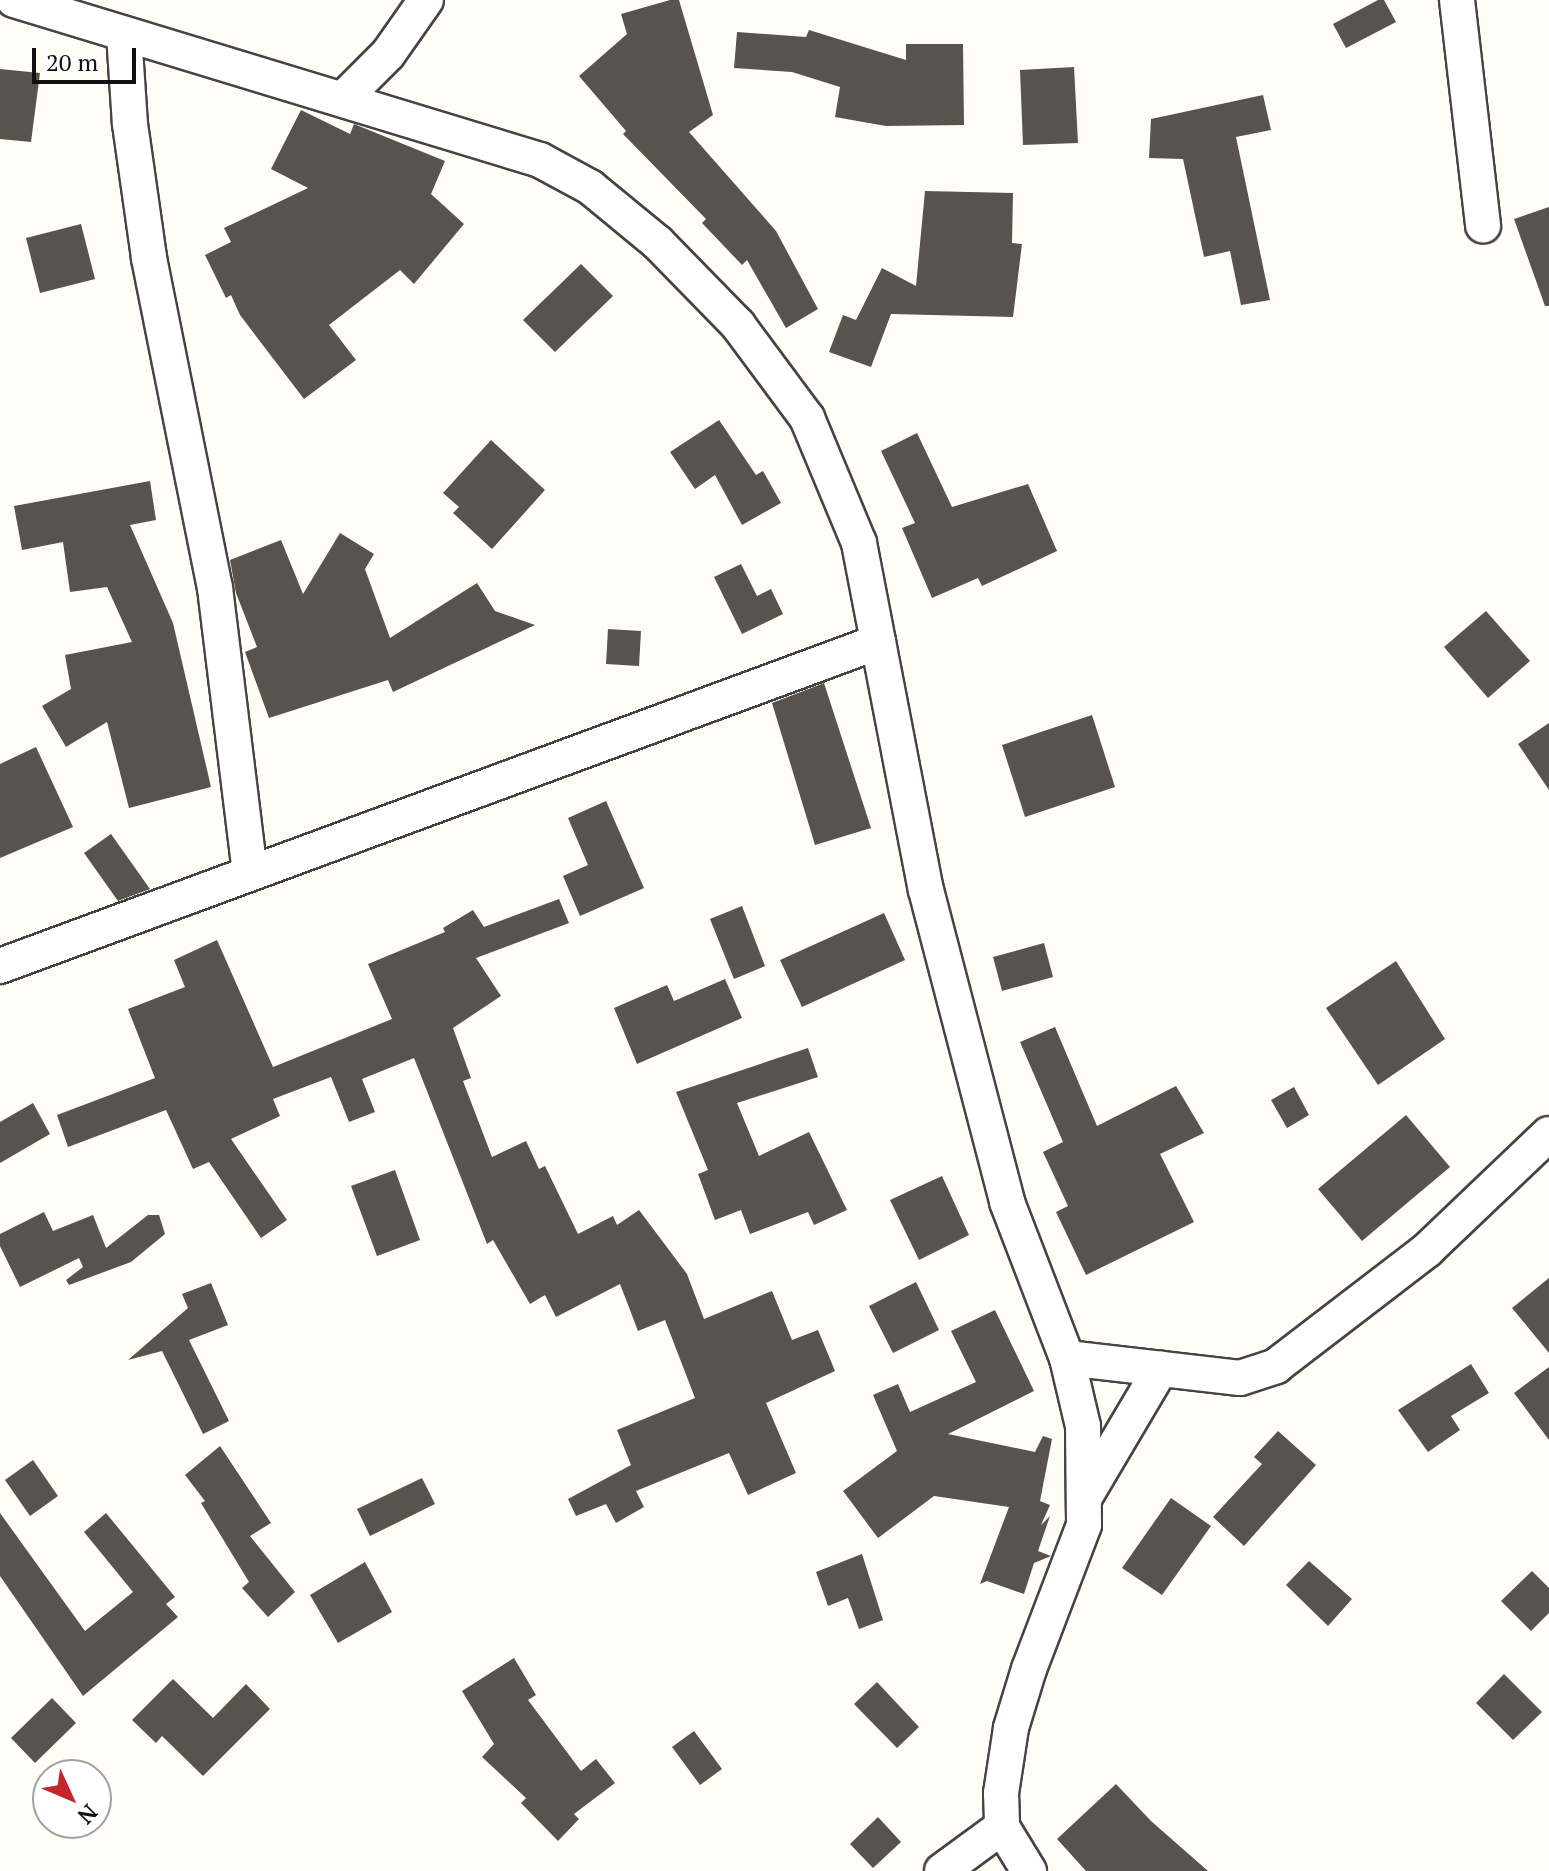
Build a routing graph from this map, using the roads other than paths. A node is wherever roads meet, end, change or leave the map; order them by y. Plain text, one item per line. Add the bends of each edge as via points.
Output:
1 (14, 0) edge
2 (426, 0) edge
3 (1457, 0) edge
4 (124, 34) junction
5 (345, 97) junction
6 (1483, 226) dead end
7 (878, 642) junction
8 (250, 872) junction
9 (0, 966) edge
10 (1549, 1134) edge
11 (1067, 1358) junction
12 (1161, 1368) junction
13 (1086, 1495) junction
14 (1002, 1827) junction
15 (942, 1871) edge
16 (1029, 1871) edge

1 - 4 street
2 - 5 street via 388,54
3 - 6 street
4 - 5 street
4 - 8 street via 130,124 149,258 215,588
5 - 7 street via 540,160 622,211 738,325 807,418 859,543
7 - 8 street
7 - 11 street via 926,890 1007,1202
8 - 9 street
10 - 12 street via 1427,1250 1288,1359 1240,1378
11 - 12 street
11 - 13 street via 1083,1426
12 - 13 street
13 - 14 street via 1084,1525 1011,1728 1001,1793
14 - 15 street
14 - 16 street

